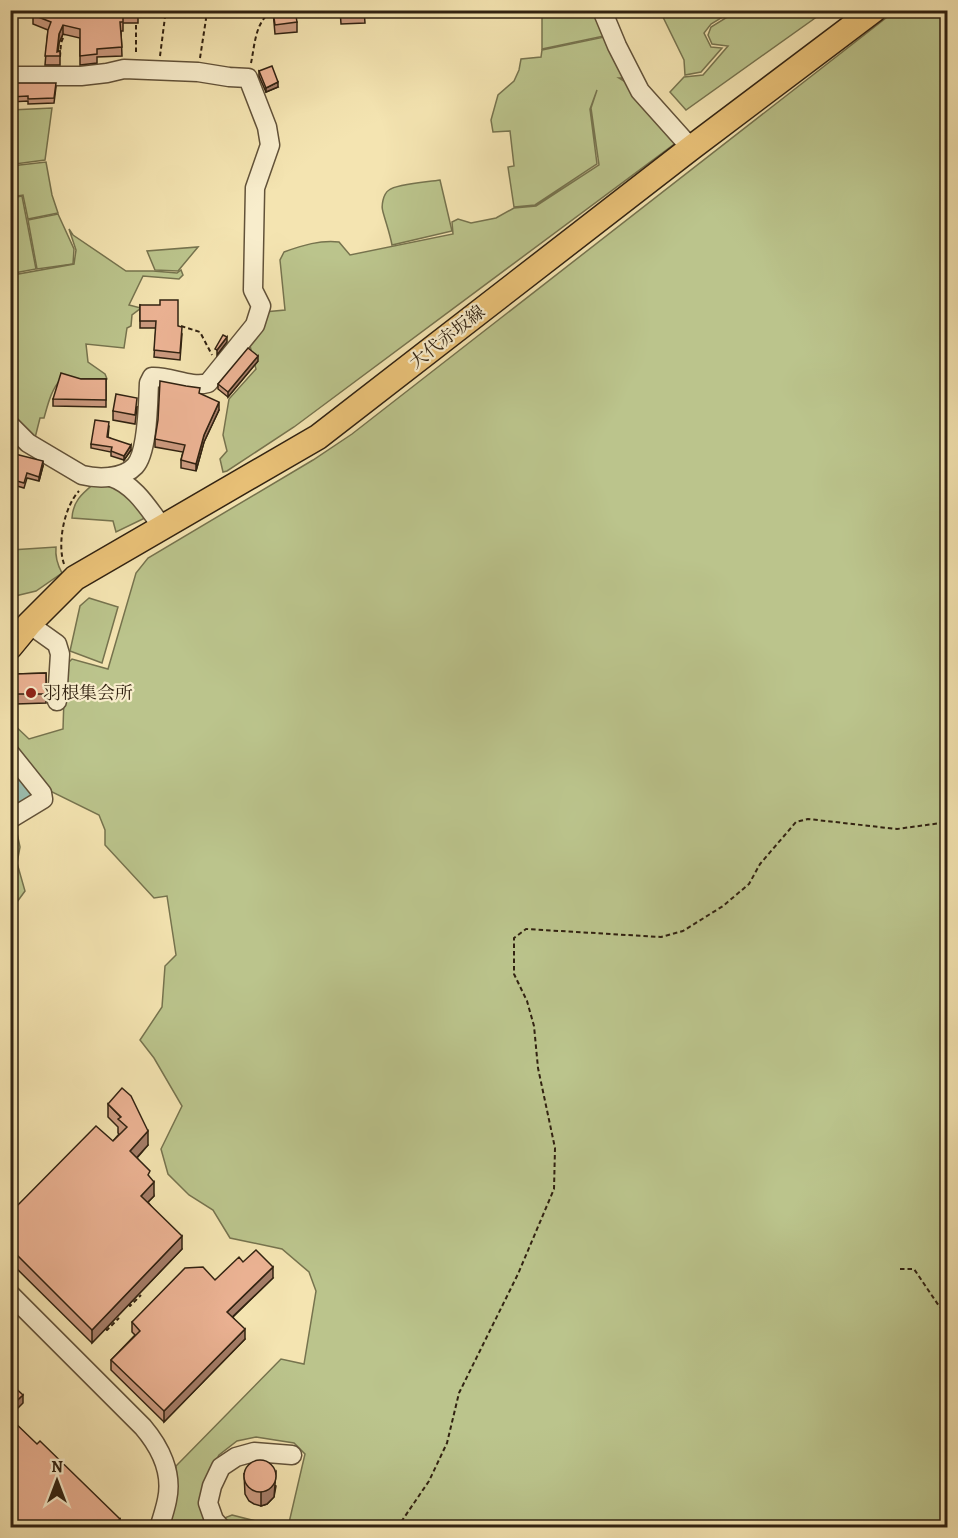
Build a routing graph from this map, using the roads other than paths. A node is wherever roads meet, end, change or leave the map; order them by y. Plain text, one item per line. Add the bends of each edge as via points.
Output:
1 (602, 10) edge
2 (874, 10) edge
3 (10, 76) edge
4 (692, 148) junction
5 (10, 425) edge
6 (111, 477) junction
7 (162, 528) junction
8 (29, 624) junction
9 (10, 646) edge
10 (57, 701) dead end
11 (10, 753) edge
12 (10, 819) edge
13 (10, 1294) edge
14 (292, 1455) dead end
15 (159, 1527) edge
16 (221, 1527) edge

1 - 4 street via 640,91
2 - 4 main road, 大代赤坂線
3 - 6 street via 81,76 124,69 248,78 267,127 270,146 255,188 253,290 261,306 255,325 208,383 200,386 152,378 141,454 126,472
4 - 7 main road, 大代赤坂線 via 318,437
5 - 6 street via 28,443 82,475
6 - 7 street via 122,481 141,498
7 - 8 main road, 大代赤坂線 via 75,579
8 - 9 main road, 大代赤坂線
8 - 10 street via 57,644
11 - 12 street via 43,799
13 - 15 street via 157,1445 168,1486
14 - 16 street via 254,1452 221,1467 208,1503

